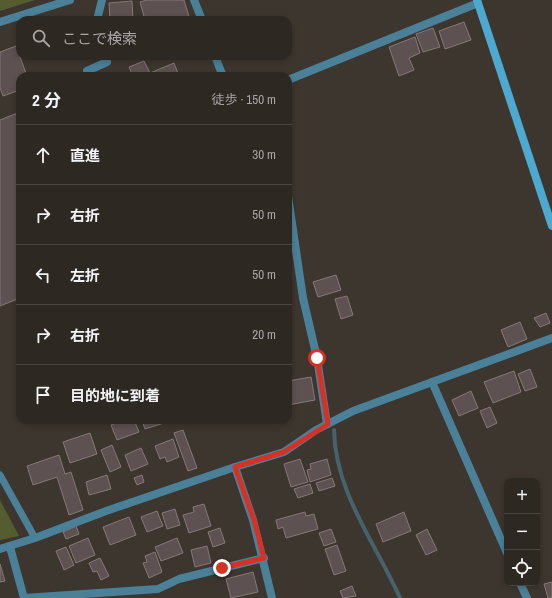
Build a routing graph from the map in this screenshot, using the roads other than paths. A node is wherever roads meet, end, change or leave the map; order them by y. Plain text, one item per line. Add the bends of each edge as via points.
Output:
1 (70, 0) edge
2 (102, 0) edge
3 (194, 0) edge
4 (478, 1) edge
5 (19, 16) edge
6 (98, 16) edge
7 (200, 16) edge
8 (16, 17) edge
9 (0, 22) edge
10 (106, 60) edge
11 (217, 60) edge
12 (87, 70) dead end
13 (221, 72) edge
14 (292, 78) edge
15 (292, 223) edge
16 (552, 226) edge
17 (552, 338) edge
18 (432, 382) junction
19 (328, 424) junction
20 (235, 467) junction
21 (0, 475) edge
22 (35, 538) junction
23 (10, 547) junction
24 (0, 549) edge
25 (506, 550) edge
26 (264, 558) junction
27 (521, 586) edge
28 (24, 598) edge
29 (272, 598) edge
30 (526, 598) edge

1 - 5 street
2 - 6 street
3 - 7 street
4 - 14 street
4 - 16 street
8 - 9 street
10 - 12 street via 107,62
11 - 13 street
15 - 19 street via 303,298 317,358
17 - 18 street
18 - 19 street via 353,411
18 - 25 street
19 - 20 street via 284,452
20 - 22 street
20 - 26 street via 254,520
21 - 22 lane
22 - 23 street
23 - 24 street
23 - 28 street
26 - 28 street via 179,579 158,589
26 - 29 street
27 - 30 street

